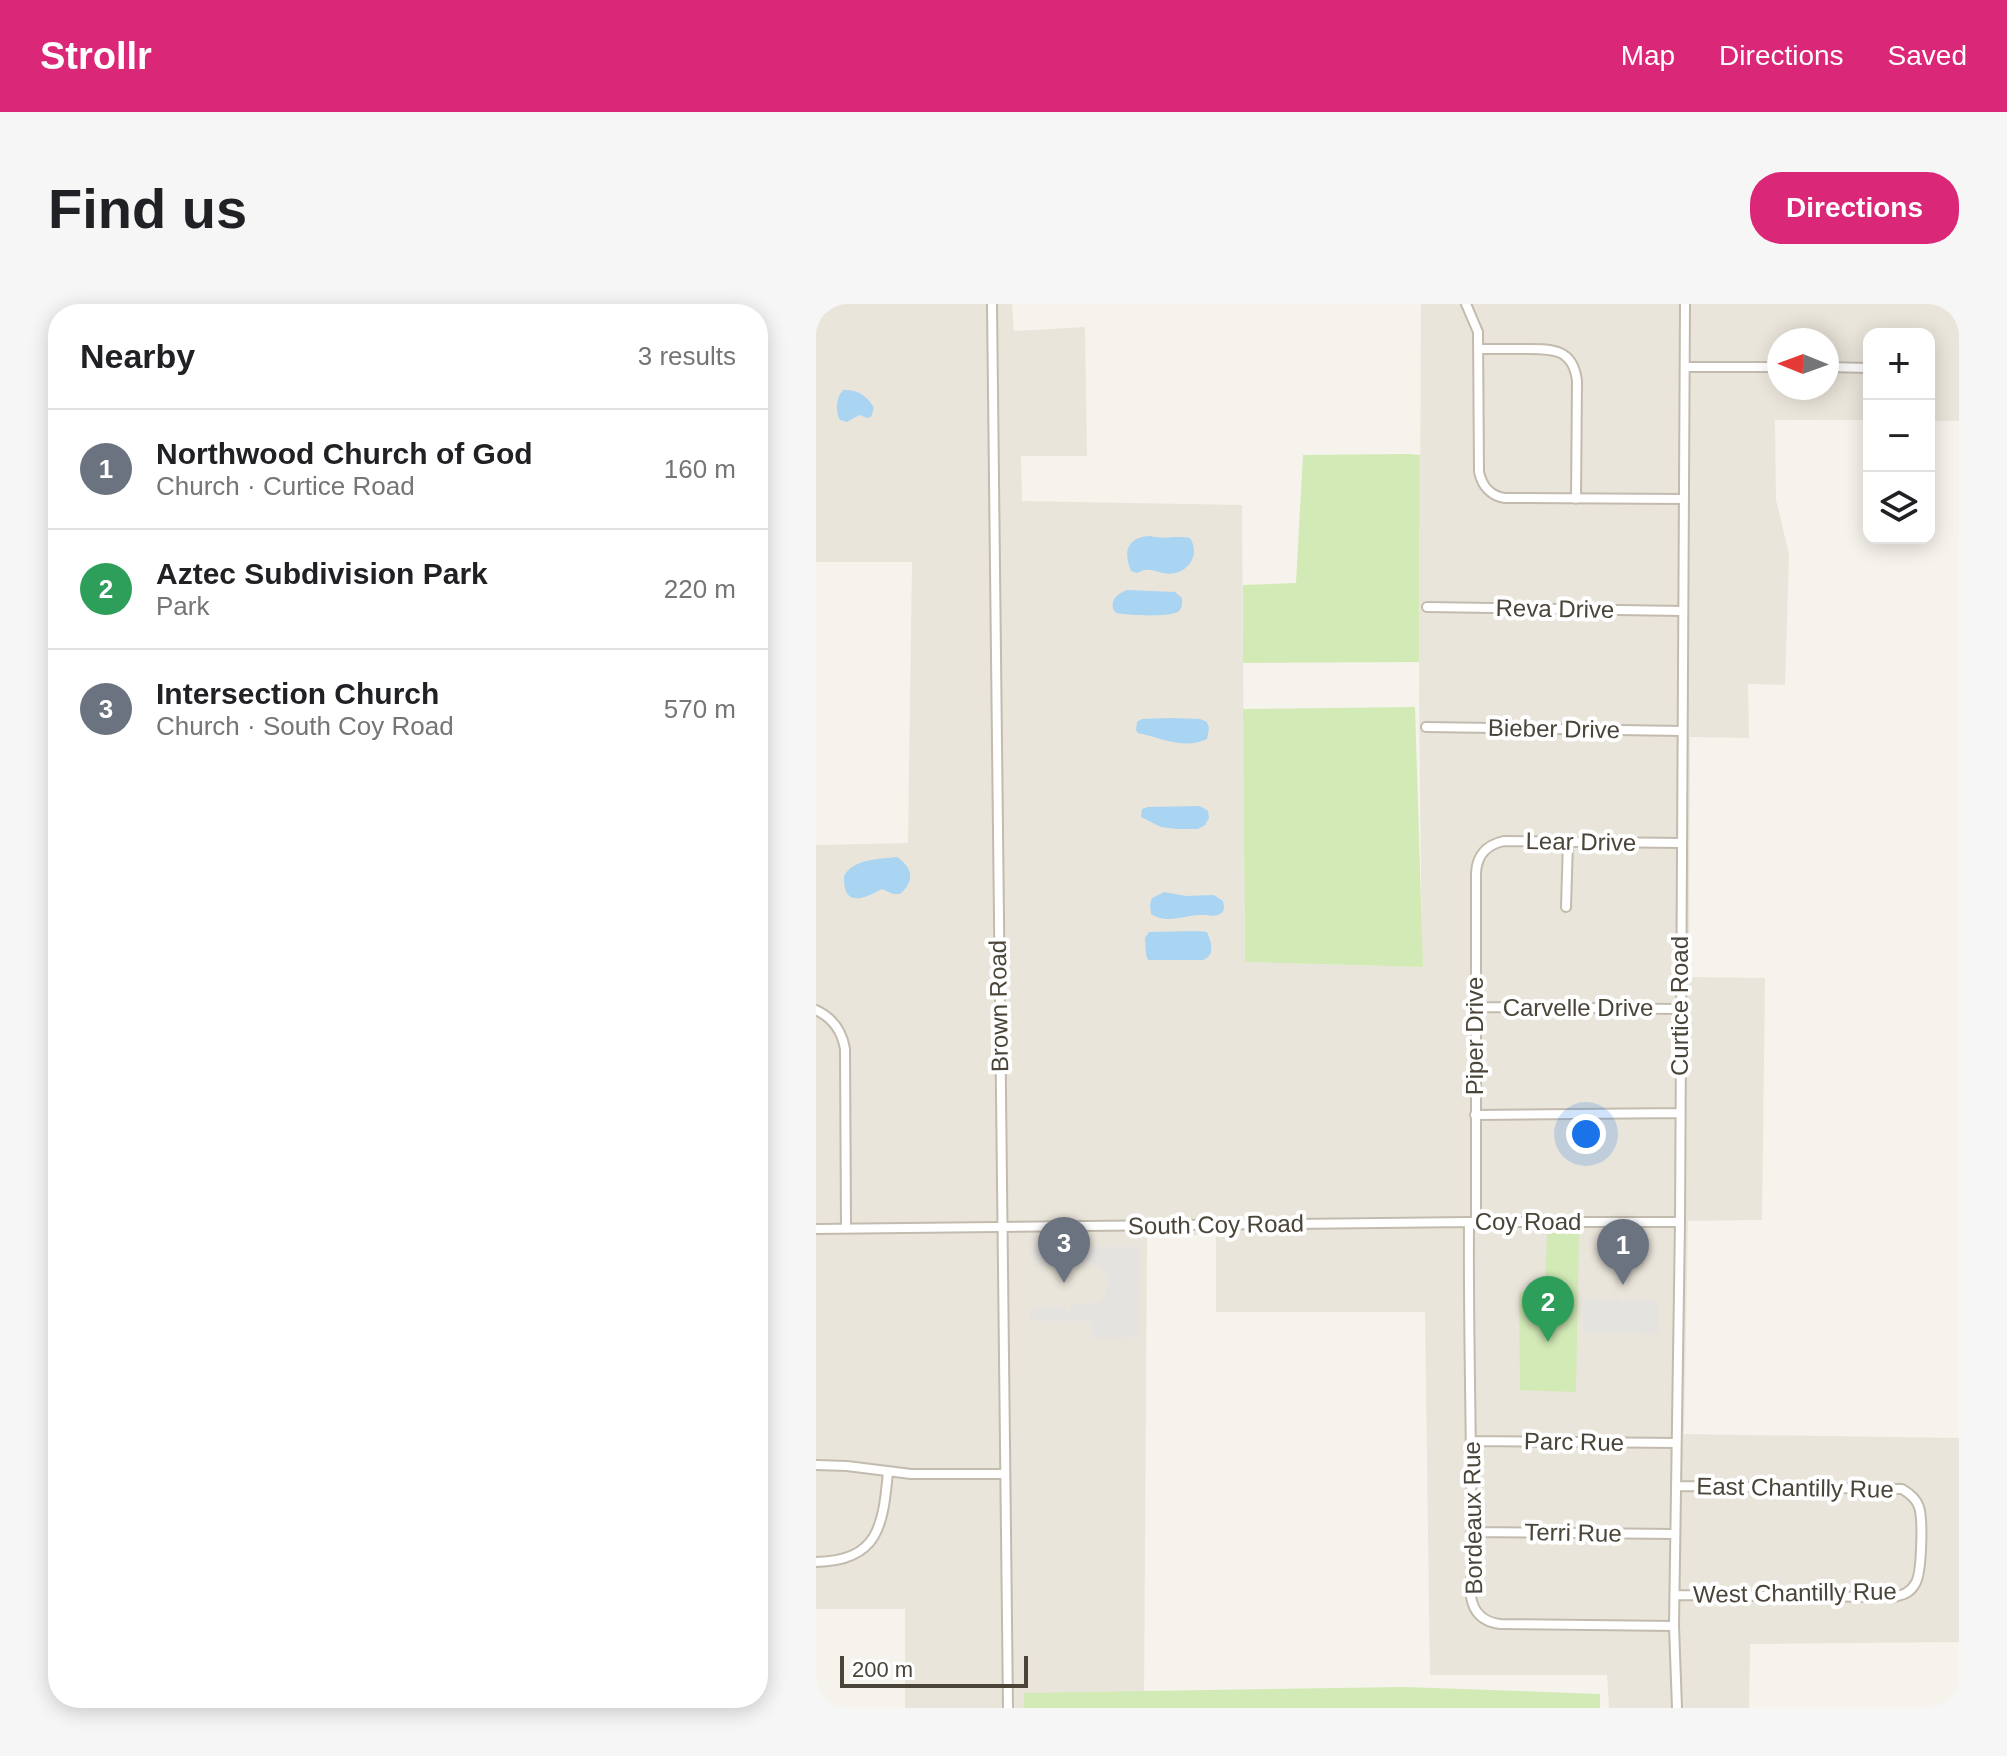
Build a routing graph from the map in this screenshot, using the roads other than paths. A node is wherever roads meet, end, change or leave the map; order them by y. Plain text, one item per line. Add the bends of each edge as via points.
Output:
1 (992, 304) edge
2 (1466, 304) edge
3 (1685, 304) edge
4 (1479, 349) junction
5 (1685, 367) junction
6 (1767, 367) edge
7 (1839, 367) edge
8 (1863, 368) edge
9 (1576, 499) junction
10 (1684, 499) junction
11 (1427, 607) dead end
12 (1682, 611) junction
13 (1426, 727) dead end
14 (1682, 731) junction
15 (1568, 841) junction
16 (1681, 843) junction
17 (1483, 852) joint
18 (1566, 907) dead end
19 (1475, 1007) junction
20 (1680, 1009) junction
21 (816, 1010) edge
22 (1680, 1113) junction
23 (1475, 1115) junction
24 (1472, 1222) junction
25 (1680, 1222) junction
26 (1423, 1223) joint
27 (1002, 1227) junction
28 (846, 1228) junction
29 (816, 1229) edge
30 (1472, 1441) junction
31 (1676, 1443) junction
32 (816, 1465) edge
33 (888, 1472) junction
34 (1004, 1474) junction
35 (1676, 1486) junction
36 (1472, 1532) junction
37 (1675, 1534) junction
38 (1920, 1541) joint
39 (816, 1562) edge
40 (1675, 1595) junction
41 (1674, 1626) junction
42 (1008, 1708) edge
43 (1677, 1708) edge

1 - 27 street, Brown Road
2 - 4 street
3 - 5 street, Curtice Road
4 - 9 street via 1483,485 1505,498
4 - 9 street via 1551,349 1572,364 1577,381
5 - 6 street
5 - 10 street, Curtice Road
7 - 8 street
9 - 10 street
10 - 12 street, Curtice Road
11 - 12 street, Reva Drive
12 - 14 street, Curtice Road
13 - 14 street, Bieber Drive
14 - 16 street, Curtice Road
15 - 16 street, Lear Drive
15 - 17 street, Lear Drive via 1504,841
15 - 18 street
16 - 20 street, Curtice Road
17 - 19 street, Piper Drive via 1476,873
19 - 20 street, Carvelle Drive
19 - 23 street, Piper Drive
20 - 22 street, Curtice Road
21 - 28 street via 836,1025 845,1049
22 - 23 street
22 - 25 street, Curtice Road
23 - 24 street, Piper Drive
24 - 25 street, Coy Road
24 - 26 street, Coy Road
24 - 30 street, Bordeaux Rue
25 - 31 street, Curtice Road
26 - 27 street, South Coy Road
27 - 28 street, South Coy Road
27 - 34 street, Brown Road
28 - 29 street, South Coy Road
30 - 31 street, Parc Rue
30 - 36 street, Bordeaux Rue
31 - 35 street, Curtice Road
32 - 33 street
33 - 34 street
33 - 39 street via 884,1515 873,1540 844,1559
34 - 42 street, Brown Road
35 - 37 street, Curtice Road
35 - 38 street, East Chantilly Rue via 1902,1489 1919,1507
36 - 37 street, Terri Rue
36 - 41 street, Bordeaux Rue via 1472,1604 1487,1621
37 - 40 street, Curtice Road
38 - 40 street, West Chantilly Rue via 1919,1579 1899,1596
40 - 41 street, Curtice Road
41 - 43 street, Curtice Road

